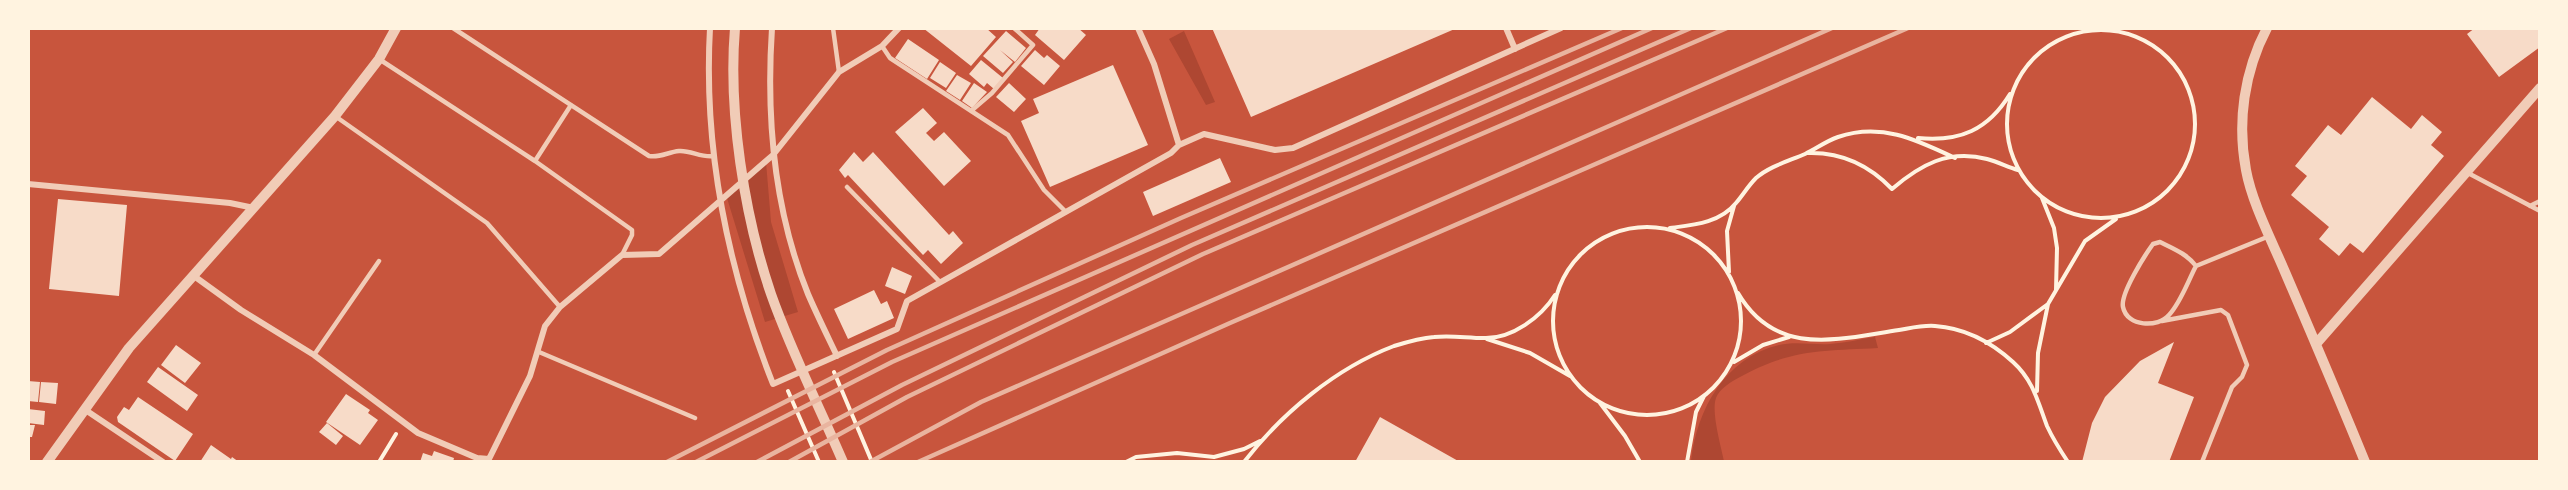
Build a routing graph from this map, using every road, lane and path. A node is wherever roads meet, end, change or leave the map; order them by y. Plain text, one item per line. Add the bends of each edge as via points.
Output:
1 (396, 28) edge
2 (453, 28) edge
3 (710, 28) edge
4 (735, 28) edge
5 (772, 28) edge
6 (833, 28) edge
7 (899, 28) edge
8 (1014, 28) edge
9 (1138, 28) edge
10 (1506, 28) edge
11 (1561, 28) edge
12 (2267, 28) edge
13 (882, 46) junction
14 (1515, 49) junction
15 (379, 59) junction
16 (839, 72) junction
17 (2014, 88) junction
18 (2540, 88) edge
19 (571, 105) junction
20 (971, 111) junction
21 (335, 116) junction
22 (1911, 138) junction
23 (1179, 145) junction
24 (1807, 153) junction
25 (772, 155) junction
26 (714, 156) junction
27 (1955, 158) junction
28 (535, 161) junction
29 (2019, 170) junction
30 (2465, 171) junction
31 (28, 184) edge
32 (847, 187) dead end
33 (2042, 197) junction
34 (719, 201) junction
35 (2540, 201) edge
36 (1735, 205) junction
37 (2530, 207) junction
38 (254, 208) junction
39 (1066, 212) junction
40 (2540, 212) edge
41 (2122, 216) junction
42 (1666, 229) junction
43 (2270, 236) junction
44 (622, 255) junction
45 (379, 261) dead end
46 (2196, 266) junction
47 (1729, 275) junction
48 (194, 276) junction
49 (940, 282) junction
50 (1735, 287) junction
51 (1559, 289) junction
52 (2056, 290) junction
53 (2048, 304) junction
54 (560, 308) junction
55 (2160, 321) junction
56 (1793, 337) junction
57 (1486, 339) junction
58 (1986, 343) junction
59 (2316, 344) junction
60 (538, 352) junction
61 (314, 355) junction
62 (837, 356) junction
63 (831, 365) dead end
64 (1731, 365) junction
65 (1573, 378) junction
66 (785, 384) dead end
67 (1705, 395) junction
68 (2038, 398) junction
69 (1598, 400) junction
70 (83, 409) junction
71 (695, 418) dead end
72 (403, 423) junction
73 (1263, 439) junction
74 (489, 460) edge
75 (47, 462) edge
76 (163, 462) edge
77 (379, 462) edge
78 (819, 462) edge
79 (843, 462) edge
80 (872, 462) edge
81 (1126, 462) edge
82 (1244, 462) edge
83 (1640, 462) edge
84 (1688, 462) edge
85 (2068, 462) edge
86 (2202, 462) edge
87 (2365, 462) edge

1 - 15 street
2 - 19 lane
3 - 26 street via 708,111
4 - 79 street via 734,98 759,255 784,327
5 - 25 street
6 - 16 lane
7 - 13 street
8 - 20 lane via 1033,45
9 - 23 street via 1154,64
10 - 14 street
11 - 14 street
12 - 43 street via 2248,81 2242,128 2246,172
13 - 16 street
13 - 20 lane via 890,58
14 - 23 street via 1282,151 1204,134
15 - 21 street
15 - 28 lane
16 - 25 street
17 - 22 path via 1994,116 1971,132 1945,140
17 - 29 path via 2007,124 2010,148
17 - 41 path via 2043,51 2064,38 2087,32 2111,31 2134,36 2174,64 2194,107 2196,131 2191,155 2164,195 2145,208
18 - 30 street
19 - 26 lane via 649,156 680,151
19 - 28 lane
20 - 39 lane via 1008,135 1044,190
21 - 38 street
21 - 54 lane via 487,223
22 - 24 path via 1866,131 1840,136
22 - 27 path
23 - 39 street
24 - 27 path via 1855,160 1892,189 1924,165
24 - 36 path via 1767,170
25 - 34 street
25 - 62 street via 787,225 805,282
26 - 34 street
27 - 29 path via 1985,159
28 - 44 lane via 632,230
29 - 33 path
30 - 37 lane
30 - 59 street
31 - 38 street
32 - 49 lane
33 - 41 path via 2074,214
33 - 52 path via 2054,228
34 - 44 street via 659,254
34 - 62 street via 742,297 774,384
35 - 37 lane
36 - 42 path via 1698,225
36 - 47 path via 1727,231
37 - 40 lane
38 - 48 street
39 - 49 street
41 - 52 path via 2085,241
42 - 47 path via 1703,245
42 - 51 path via 1639,227 1601,239 1580,255
43 - 46 lane
43 - 59 street
44 - 54 street
45 - 61 lane
46 - 55 lane via 2170,315
46 - 55 lane via 2189,257 2160,242 2147,253 2125,294 2123,307 2137,322 2148,325
47 - 50 path
48 - 61 street
48 - 70 street via 129,348
49 - 62 street via 907,301 897,329
50 - 56 path via 1754,315
50 - 64 path via 1741,326
51 - 57 path via 1533,319 1513,331
51 - 65 path via 1554,329 1560,355
52 - 53 path
53 - 58 path via 2010,332
53 - 68 path via 2038,353
54 - 60 street via 545,326
55 - 86 lane via 2221,310 2228,315 2245,355 2246,371 2232,387
56 - 58 path via 1828,341 1932,326 1962,331
56 - 64 path via 1763,345
57 - 65 path via 1530,353
57 - 73 path via 1435,336 1382,351 1317,390
58 - 68 path via 2019,369
59 - 87 street
60 - 71 lane
60 - 74 street
61 - 72 street
63 - 80 path
64 - 67 path
65 - 69 path
66 - 78 path
67 - 69 path via 1682,408 1655,414 1629,413
67 - 84 path via 1696,412
68 - 85 path
69 - 83 path
70 - 75 street
70 - 76 street
72 - 74 street via 418,433
72 - 77 path
73 - 81 path via 1214,457 1155,454
73 - 82 path

